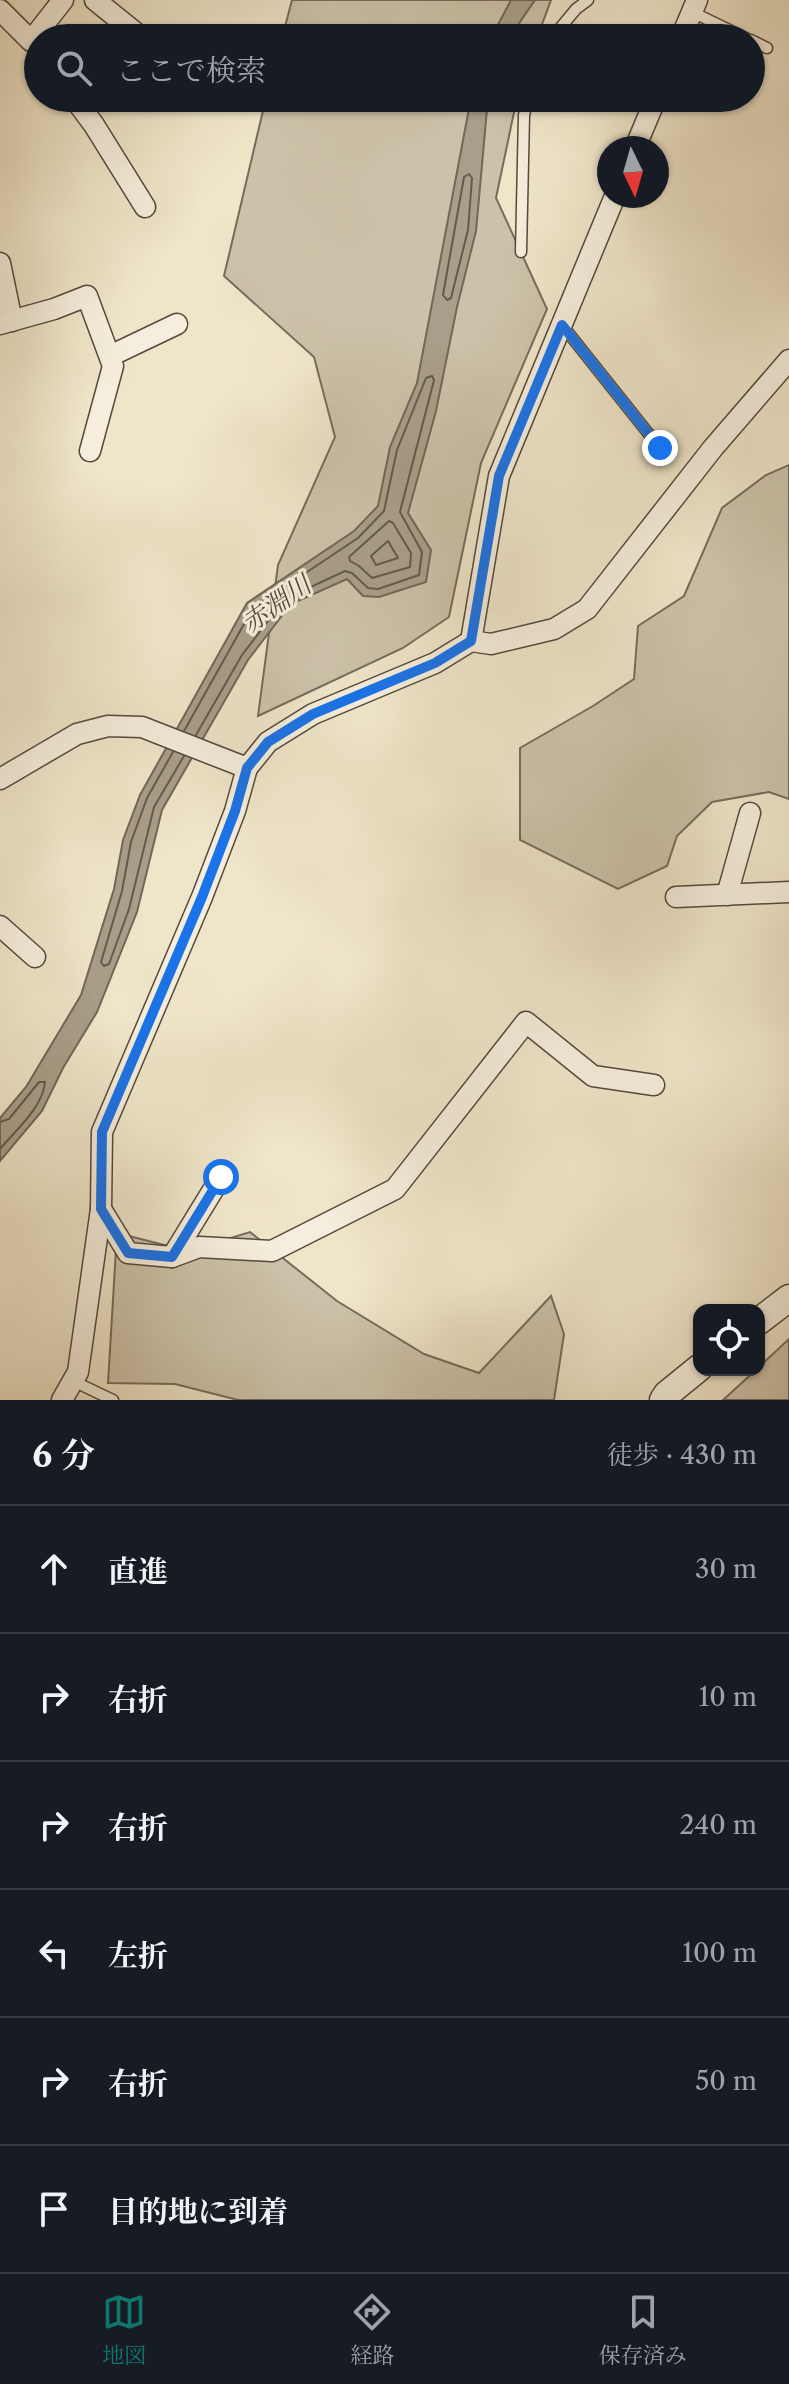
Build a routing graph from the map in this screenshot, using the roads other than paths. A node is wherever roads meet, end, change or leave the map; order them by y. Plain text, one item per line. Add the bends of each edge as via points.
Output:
1 (63, 0) edge
2 (95, 0) edge
3 (588, 0) edge
4 (694, 6) edge
5 (0, 10) edge
6 (48, 24) edge
7 (125, 24) edge
8 (564, 24) edge
9 (724, 24) edge
10 (24, 35) edge
11 (84, 112) edge
12 (525, 112) edge
13 (650, 112) edge
14 (640, 136) edge
15 (145, 207) dead end
16 (610, 208) edge
17 (521, 252) dead end
18 (0, 263) edge
19 (6, 323) edge
20 (177, 324) dead end
21 (562, 325) junction
22 (110, 356) junction
23 (789, 360) edge
24 (660, 448) dead end
25 (90, 451) dead end
26 (471, 641) junction
27 (247, 768) junction
28 (0, 779) edge
29 (750, 813) dead end
30 (789, 892) edge
31 (727, 895) junction
32 (676, 897) dead end
33 (0, 926) edge
34 (35, 957) dead end
35 (654, 1085) dead end
36 (221, 1177) dead end
37 (101, 1209) junction
38 (172, 1257) junction
39 (789, 1298) edge
40 (765, 1316) edge
41 (693, 1373) edge
42 (73, 1381) junction
43 (62, 1400) edge
44 (113, 1400) edge
45 (663, 1400) edge

1 - 6 street
2 - 7 street
3 - 8 lane
4 - 9 lane
5 - 10 street
11 - 15 street
12 - 17 lane
13 - 14 street
16 - 21 street
18 - 19 street
19 - 22 street via 87,296
20 - 22 street
21 - 24 lane
21 - 26 street via 499,476
22 - 25 street via 113,366
23 - 26 street via 587,609 554,629 491,644
26 - 27 street via 435,663 313,714 268,742
27 - 28 street via 142,727 108,726 77,734
27 - 37 street via 202,897 102,1132
29 - 31 street
30 - 31 street
31 - 32 street
33 - 34 street
35 - 38 street via 593,1076 526,1022 395,1189 272,1251 199,1247
36 - 38 street
37 - 38 street via 128,1253
37 - 42 street
39 - 40 street
41 - 45 street
42 - 43 street
42 - 44 lane

